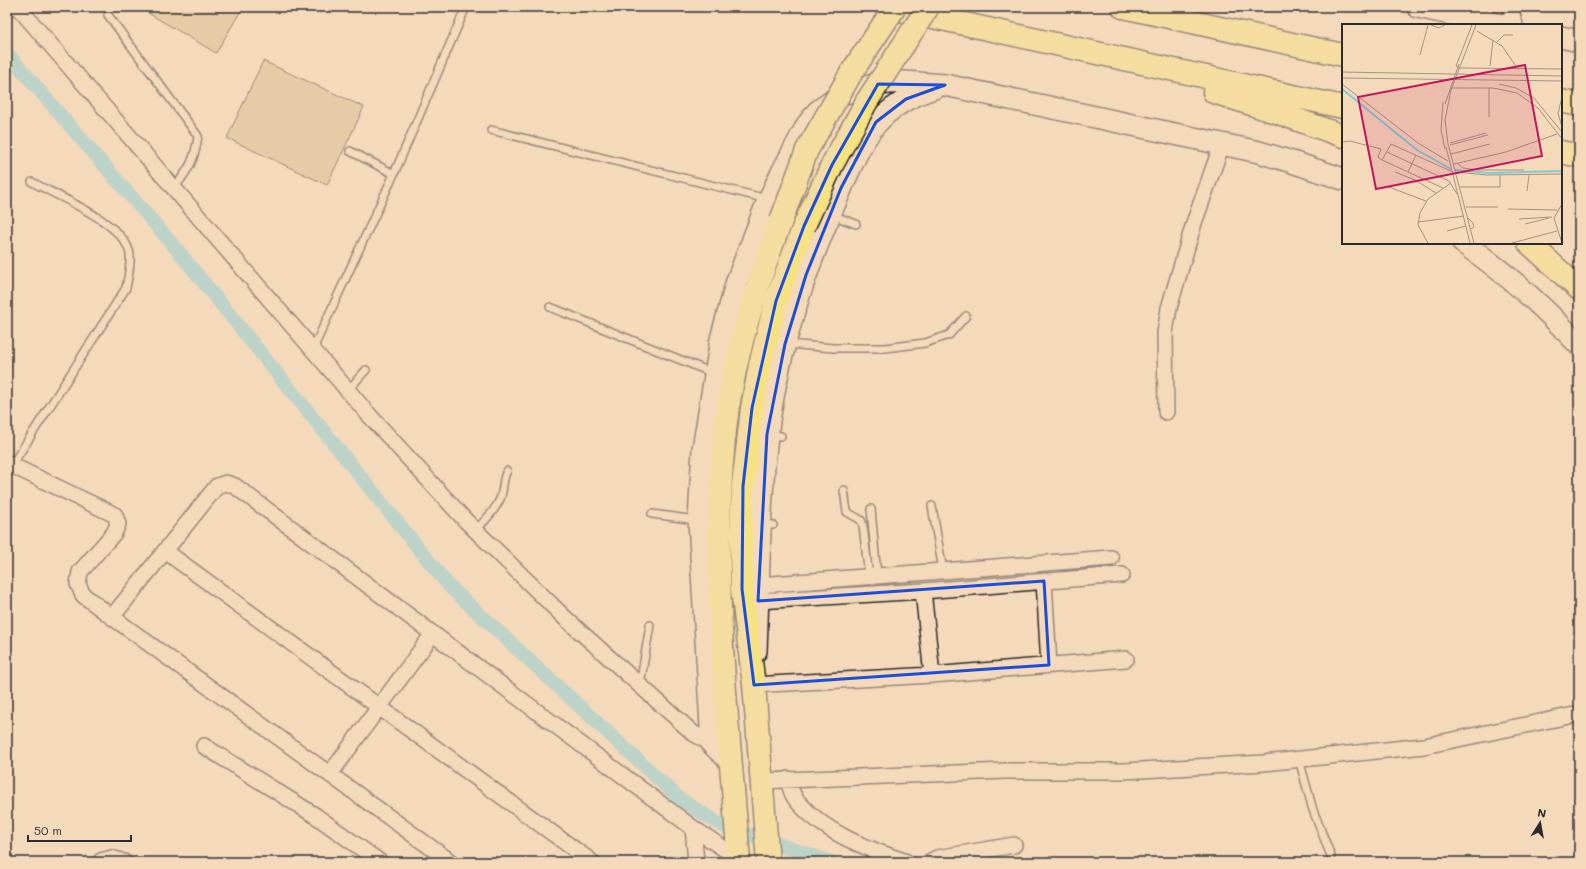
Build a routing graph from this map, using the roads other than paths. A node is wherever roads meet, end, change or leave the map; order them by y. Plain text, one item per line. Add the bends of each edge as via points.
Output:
1 (18, 7) edge
2 (466, 7) edge
3 (887, 7) edge
4 (895, 7) edge
5 (928, 7) edge
6 (1123, 7) edge
7 (1418, 7) edge
8 (1510, 7) edge
9 (108, 15) dead end
10 (1497, 24) edge
11 (1515, 24) edge
12 (977, 26) junction
13 (1562, 37) edge
14 (1579, 41) edge
15 (1342, 55) edge
16 (945, 84) junction
17 (1562, 101) edge
18 (1579, 104) edge
19 (1342, 107) edge
20 (813, 116) junction
21 (491, 130) dead end
22 (868, 133) junction
23 (1342, 136) edge
24 (1222, 144) junction
25 (350, 151) dead end
26 (1562, 152) edge
27 (1579, 156) edge
28 (394, 174) junction
29 (1342, 179) edge
30 (32, 182) dead end
31 (175, 187) junction
32 (770, 200) junction
33 (830, 214) junction
34 (856, 224) dead end
35 (1463, 244) edge
36 (1530, 244) edge
37 (1579, 289) edge
38 (550, 307) dead end
39 (966, 316) dead end
40 (785, 344) junction
41 (1579, 345) edge
42 (313, 349) junction
43 (366, 370) dead end
44 (715, 374) junction
45 (348, 390) junction
46 (1166, 412) dead end
47 (9, 464) edge
48 (507, 471) dead end
49 (844, 490) dead end
50 (932, 506) dead end
51 (871, 509) dead end
52 (652, 514) dead end
53 (698, 520) junction
54 (476, 530) junction
55 (165, 551) junction
56 (1111, 558) dead end
57 (943, 571) junction
58 (1122, 575) dead end
59 (873, 577) junction
60 (1044, 581) junction
61 (923, 591) junction
62 (759, 593) junction
63 (112, 617) junction
64 (650, 625) dead end
65 (432, 635) junction
66 (1126, 659) dead end
67 (1049, 665) junction
68 (932, 675) junction
69 (640, 685) junction
70 (754, 685) junction
71 (380, 707) junction
72 (1579, 714) edge
73 (712, 744) junction
74 (204, 746) dead end
75 (1299, 759) junction
76 (730, 760) junction
77 (330, 774) junction
78 (788, 780) junction
79 (762, 781) junction
80 (693, 828) junction
81 (1014, 845) dead end
82 (738, 854) edge
83 (1331, 856) dead end
84 (768, 857) edge
85 (101, 861) edge
86 (124, 862) edge
87 (380, 862) edge
88 (451, 862) edge
89 (592, 862) edge
90 (696, 862) edge
91 (907, 862) edge
92 (929, 862) edge

1 - 31 street
2 - 28 lane
3 - 12 main road
4 - 76 main road, bridge via 807,150 764,265 747,322 731,393 722,455 719,526 722,663
5 - 70 main road, bridge via 867,101 832,165 804,226 773,316 760,366 746,448 741,533 742,588
6 - 15 main road
7 - 10 main road
8 - 11 street
9 - 31 lane via 198,136 195,156 189,169
12 - 19 main road
12 - 23 main road via 1227,96
13 - 14 main road
16 - 20 main road via 904,82 864,86 835,98
16 - 22 main road via 898,104 883,115
16 - 24 main road
17 - 18 main road
20 - 22 main road via 832,108 848,108 861,116 867,125
20 - 32 main road via 794,148
21 - 32 lane
22 - 33 main road
24 - 29 main road via 1292,162
24 - 46 street via 1168,308 1165,333
25 - 28 lane
26 - 27 main road
28 - 42 lane
30 - 47 lane via 112,227 122,236 130,253 130,267 126,288
31 - 42 street
32 - 44 main road via 737,281 721,339
33 - 34 lane
33 - 40 main road via 806,275
35 - 41 main road via 1536,301
36 - 37 main road
38 - 44 lane
39 - 40 lane via 950,335 925,343 885,348 833,348
40 - 62 main road
42 - 45 street
43 - 45 lane
44 - 53 main road via 703,449
45 - 54 street
47 - 63 street via 115,515 118,524 114,533 80,572 78,584 83,595
48 - 54 lane via 497,505
49 - 59 lane via 847,512 861,520 863,526
50 - 57 lane
51 - 59 lane
52 - 53 lane
53 - 73 main road
54 - 69 street via 565,618
55 - 63 street
55 - 65 street via 217,486 226,483 235,486
55 - 71 street
56 - 57 street
57 - 59 street
58 - 60 street
59 - 62 street
60 - 61 street
60 - 67 street
61 - 62 street
61 - 68 street
62 - 70 main road
63 - 77 street
64 - 69 lane
65 - 71 street
65 - 80 street
66 - 67 street
67 - 68 street
68 - 70 street
69 - 73 street via 692,733
70 - 79 main road
71 - 77 street
71 - 89 street
72 - 75 street via 1424,746
73 - 76 main road
74 - 87 street via 316,816
75 - 78 street via 1124,771 990,772
75 - 83 lane via 1313,810
76 - 82 main road
77 - 88 street
78 - 79 street
78 - 91 street via 797,801 838,834
79 - 84 main road
80 - 82 street
80 - 90 street
81 - 92 street via 937,858
85 - 86 street via 112,858

